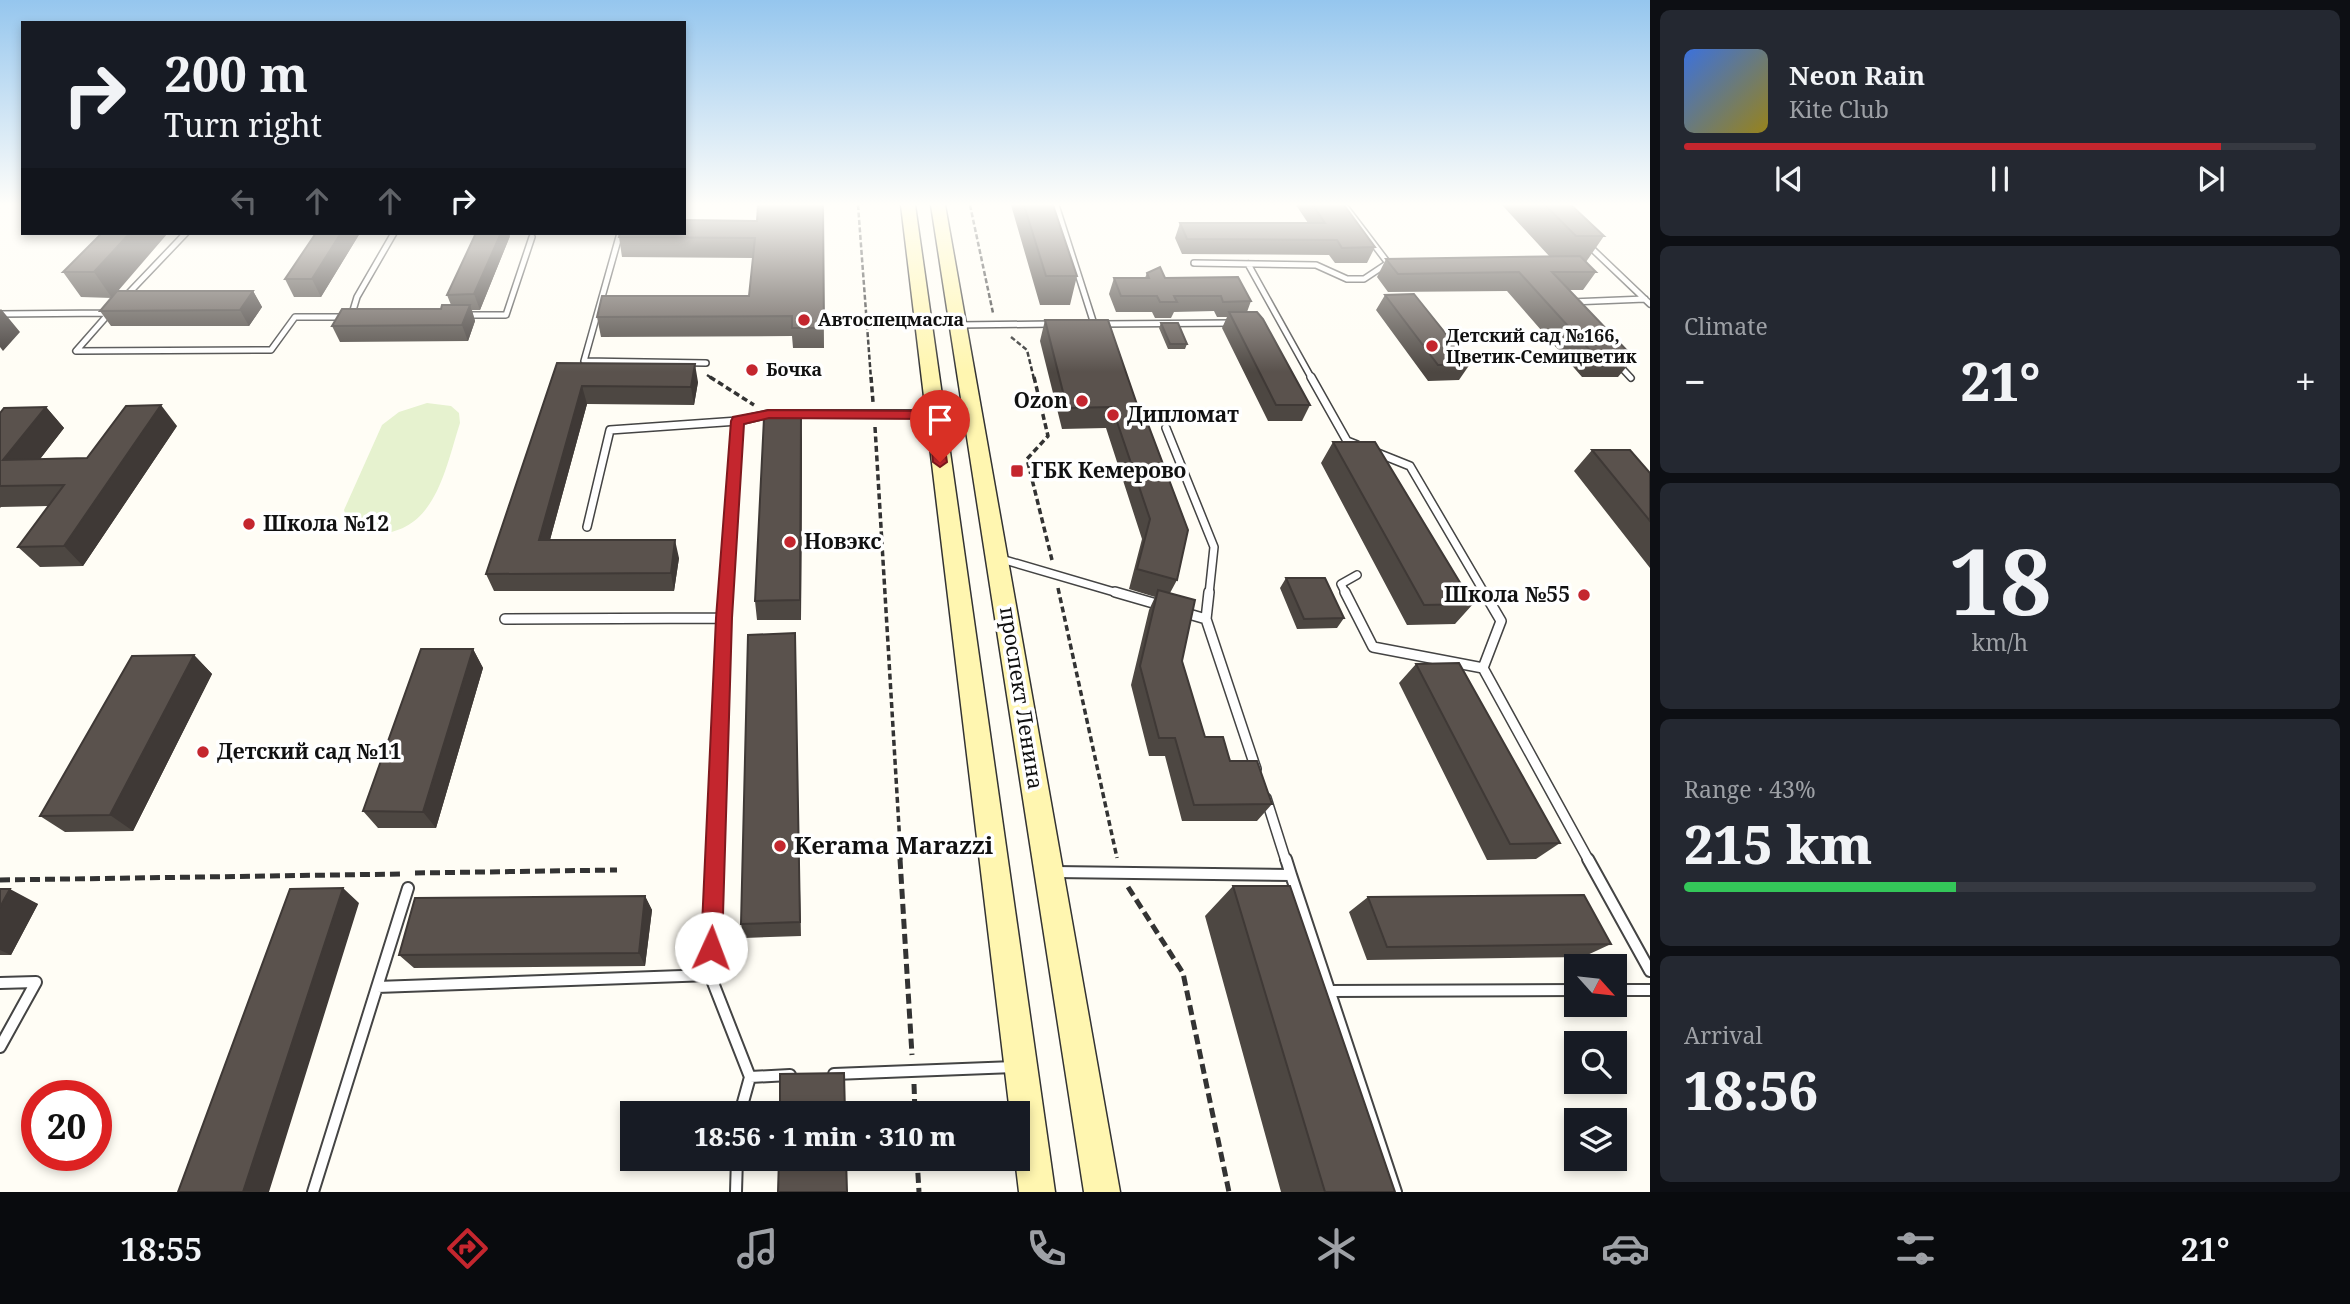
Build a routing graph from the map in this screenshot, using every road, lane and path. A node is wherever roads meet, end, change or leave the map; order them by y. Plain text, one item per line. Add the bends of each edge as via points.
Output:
1 (159, 261) edge
2 (378, 261) edge
3 (524, 261) edge
4 (612, 261) edge
5 (862, 261) edge
6 (915, 261) edge
7 (947, 261) edge
8 (982, 261) edge
9 (1074, 261) edge
10 (1385, 261) edge
11 (1605, 261) edge
12 (1194, 263) dead end
13 (1402, 263) edge
14 (1248, 264) junction
15 (1388, 264) junction
16 (1648, 301) edge
17 (1570, 312) edge
18 (109, 313) junction
19 (0, 314) edge
20 (454, 316) edge
21 (351, 317) junction
22 (363, 317) edge
23 (1242, 323) edge
24 (1268, 323) edge
25 (1280, 323) junction
26 (957, 324) junction
27 (995, 324) junction
28 (1057, 324) edge
29 (1082, 324) edge
30 (1094, 324) junction
31 (1613, 359) edge
32 (688, 363) junction
33 (706, 363) dead end
34 (1631, 378) edge
35 (769, 414) junction
36 (874, 414) junction
37 (934, 414) junction
38 (738, 421) junction
39 (1166, 428) dead end
40 (587, 527) dead end
41 (998, 558) junction
42 (1357, 575) dead end
43 (724, 618) junction
44 (505, 619) dead end
45 (1206, 619) junction
46 (1483, 668) junction
47 (617, 870) dead end
48 (1048, 872) junction
49 (1120, 874) junction
50 (1291, 875) junction
51 (0, 880) edge
52 (408, 888) dead end
53 (1650, 971) edge
54 (710, 975) junction
55 (0, 983) edge
56 (377, 987) junction
57 (1564, 990) edge
58 (1628, 990) edge
59 (1650, 990) edge
60 (1330, 991) junction
61 (0, 1047) edge
62 (1020, 1066) junction
63 (913, 1070) junction
64 (818, 1074) edge
65 (804, 1075) edge
66 (750, 1077) junction
67 (743, 1101) edge
68 (914, 1101) edge
69 (737, 1171) edge
70 (918, 1171) edge
71 (313, 1192) edge
72 (736, 1192) edge
73 (919, 1192) edge
74 (1037, 1192) edge
75 (1102, 1192) edge
76 (1229, 1192) edge
77 (1396, 1192) edge

1 - 18 lane
2 - 21 lane
3 - 20 lane via 506,315
4 - 32 lane via 584,361
5 - 36 path
6 - 37 main road
7 - 26 main road, проспект Ленина
8 - 27 path
9 - 30 lane
10 - 15 lane
11 - 16 lane
12 - 14 lane
13 - 15 lane
14 - 15 lane via 1316,265 1347,279 1364,279
14 - 25 lane
16 - 17 lane via 1561,303
18 - 19 lane
18 - 21 lane via 76,351 271,350 295,317
21 - 22 lane
23 - 30 lane
24 - 25 lane
25 - 46 lane via 1347,441 1410,466 1502,621
26 - 27 lane
26 - 41 main road, проспект Ленина
27 - 28 lane
29 - 30 lane
31 - 34 lane
32 - 33 lane
32 - 35 path
35 - 36 lane
35 - 38 lane
36 - 37 lane
36 - 63 path
37 - 62 main road
38 - 40 lane via 610,430
38 - 43 lane
39 - 45 lane via 1214,547
41 - 45 lane
41 - 48 main road, проспект Ленина
42 - 46 lane via 1341,584 1373,647
43 - 44 lane
43 - 54 lane
45 - 50 lane
46 - 53 lane
47 - 51 path
48 - 49 lane
48 - 75 main road, проспект Ленина
49 - 50 lane
49 - 76 path via 1183,973
50 - 60 lane
52 - 56 lane
54 - 56 lane
54 - 66 lane
55 - 61 lane via 36,982
56 - 71 lane
57 - 60 lane
58 - 59 lane
60 - 77 lane
62 - 63 lane
62 - 74 main road
63 - 64 lane
63 - 68 path
65 - 66 lane
66 - 67 lane
69 - 72 lane
70 - 73 path

